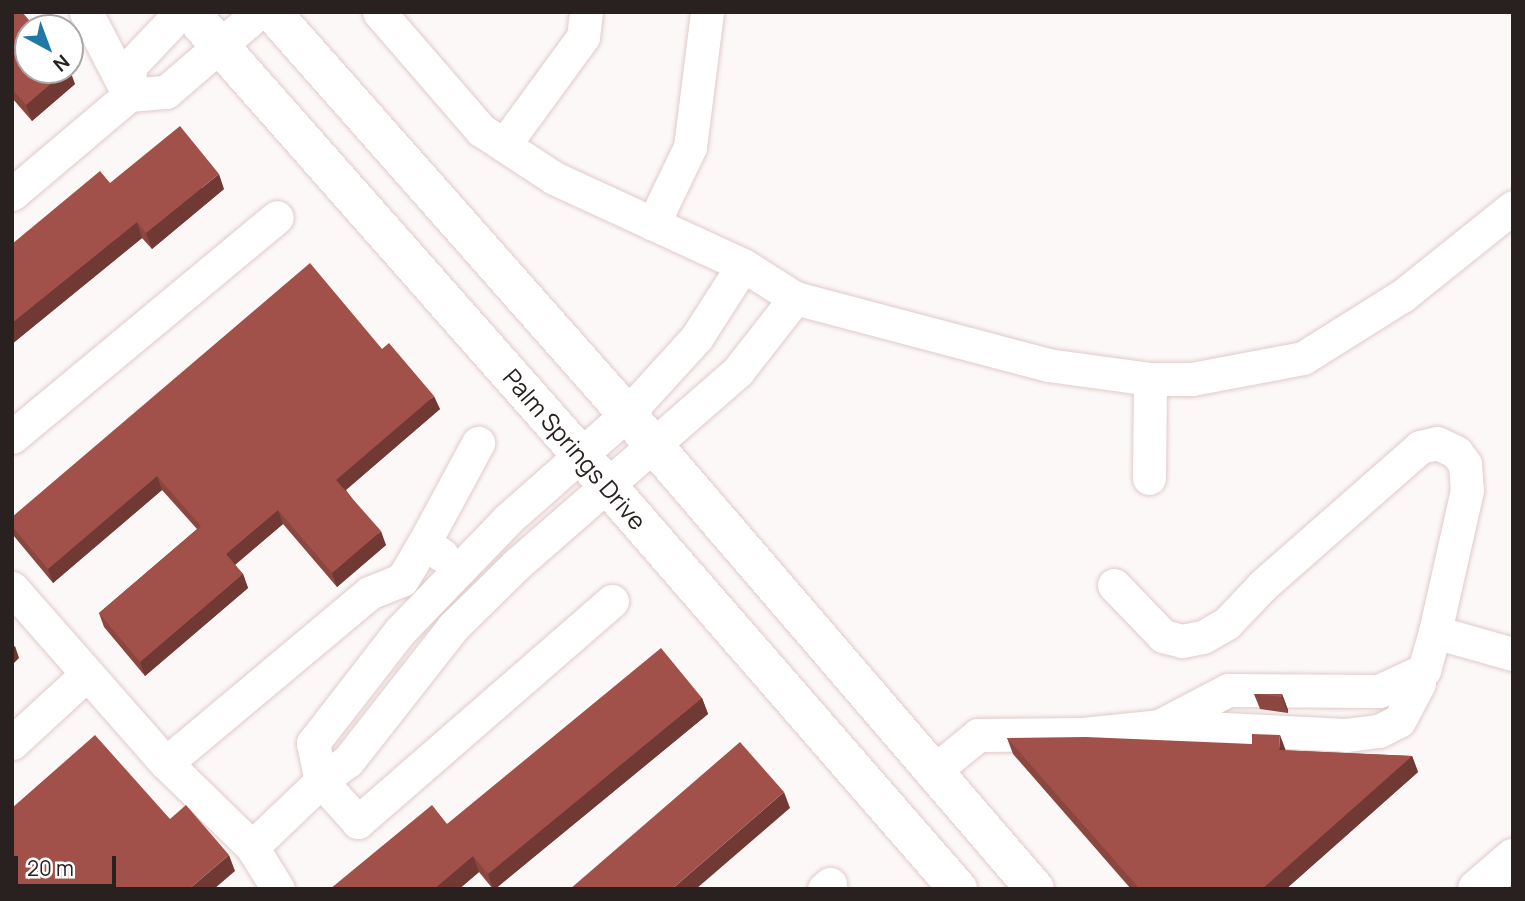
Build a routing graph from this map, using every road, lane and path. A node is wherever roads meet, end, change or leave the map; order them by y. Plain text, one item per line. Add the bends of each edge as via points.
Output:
1 (86, 12) edge
2 (181, 12) edge
3 (190, 12) edge
4 (259, 12) edge
5 (272, 12) edge
6 (379, 12) edge
7 (586, 12) edge
8 (707, 12) edge
9 (220, 46) junction
10 (129, 95) junction
11 (504, 145) junction
12 (12, 194) edge
13 (1513, 207) edge
14 (278, 217) dead end
15 (653, 224) junction
16 (743, 265) junction
17 (795, 298) junction
18 (1150, 379) junction
19 (626, 414) junction
20 (12, 437) edge
21 (478, 443) dead end
22 (655, 446) junction
23 (579, 453) junction
24 (1149, 478) dead end
25 (608, 487) junction
26 (424, 543) junction
27 (468, 562) junction
28 (499, 582) junction
29 (1114, 585) dead end
30 (12, 587) edge
31 (612, 601) dead end
32 (1435, 632) junction
33 (1513, 654) edge
34 (87, 674) junction
35 (1418, 685) junction
36 (1159, 726) junction
37 (12, 743) edge
38 (166, 763) junction
39 (934, 771) junction
40 (321, 781) junction
41 (252, 847) junction
42 (1513, 858) edge
43 (278, 889) edge
44 (958, 889) edge
45 (1035, 889) edge
46 (1476, 889) edge

1 - 10 street
2 - 10 street via 130,66
3 - 9 main road, Palm Springs Drive
4 - 9 street
5 - 19 main road
6 - 11 street via 481,130
7 - 11 street via 583,37
8 - 15 street via 690,147
9 - 10 street via 166,92
9 - 23 main road, Palm Springs Drive
10 - 12 street
11 - 15 street via 554,178
13 - 18 street via 1402,296 1303,358 1192,379
14 - 20 street
15 - 16 street
16 - 17 street
16 - 19 street via 697,337
17 - 18 street via 1048,365
17 - 22 street via 738,371
18 - 24 street
19 - 22 main road
19 - 23 street
21 - 26 street
22 - 25 street
22 - 39 main road
23 - 25 main road, Palm Springs Drive
23 - 27 street
25 - 28 street
25 - 44 main road, Palm Springs Drive
26 - 27 street
26 - 38 street via 402,580 369,593
27 - 28 street
27 - 40 street via 400,631 313,743
28 - 40 street via 453,627 348,761
29 - 32 street via 1163,636 1182,641 1203,637 1227,623 1263,585 1420,447 1437,443 1456,452 1465,464 1468,491
30 - 34 street
31 - 40 street via 358,822
32 - 33 street
32 - 35 street
34 - 37 street
34 - 38 street
35 - 36 street via 1379,691 1228,690
35 - 36 street via 1399,721 1362,734
36 - 39 street via 1083,734 978,735
38 - 41 street
39 - 45 main road
40 - 41 street
41 - 43 street
42 - 46 main road

